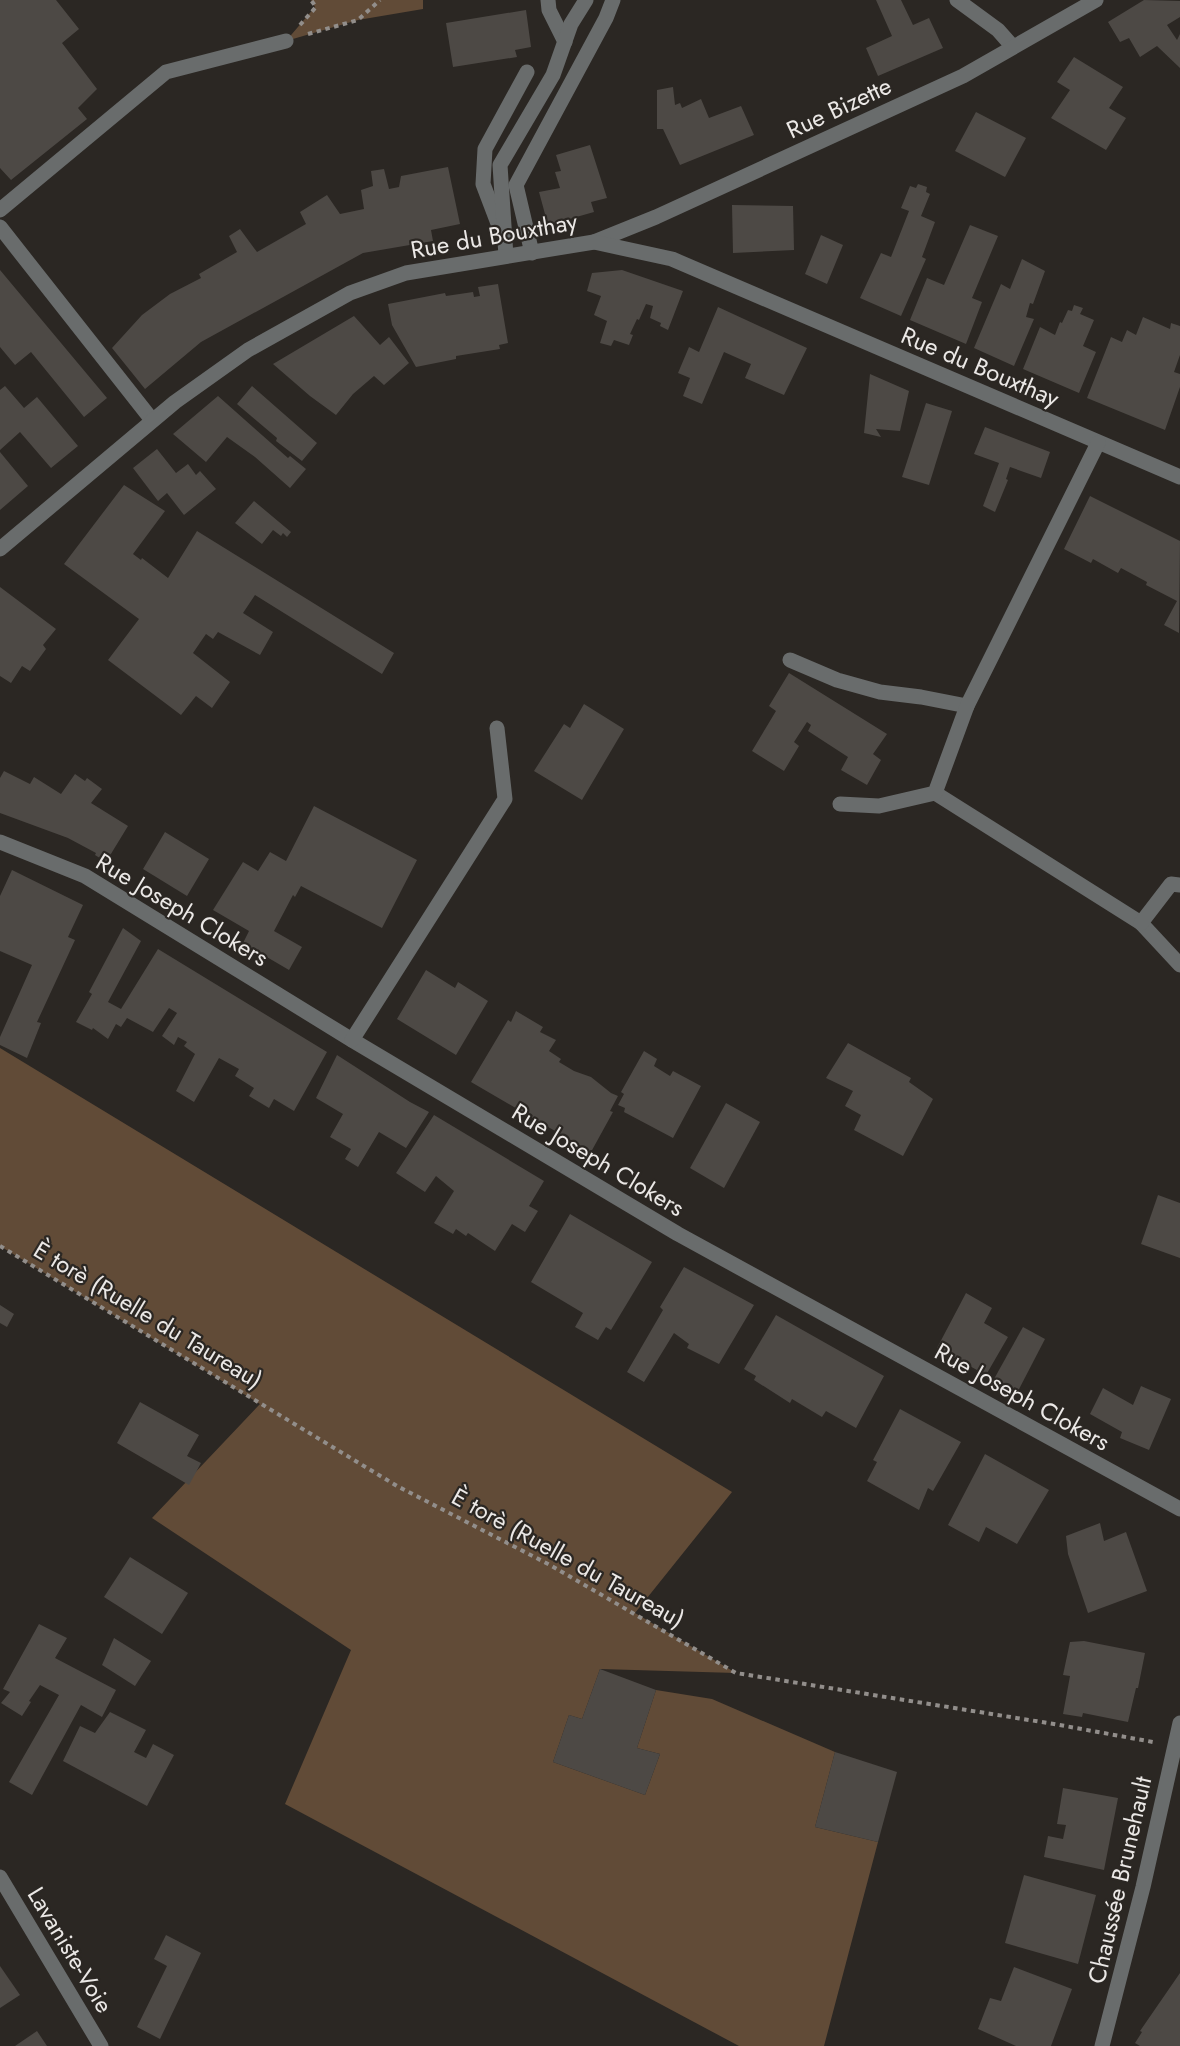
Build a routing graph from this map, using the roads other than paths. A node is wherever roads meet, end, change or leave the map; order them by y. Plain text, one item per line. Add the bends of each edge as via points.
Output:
1 (548, 0) edge
2 (586, 0) edge
3 (613, 0) edge
4 (957, 0) edge
5 (1096, 0) edge
6 (286, 41) road end
7 (565, 42) junction
8 (1013, 47) junction
9 (527, 72) dead end
10 (0, 210) edge
11 (0, 228) edge
12 (505, 239) junction
13 (594, 242) junction
14 (532, 253) junction
15 (506, 256) junction
16 (152, 420) junction
17 (1098, 443) junction
18 (1180, 477) edge
19 (0, 549) edge
20 (790, 660) dead end
21 (967, 706) junction
22 (497, 728) dead end
23 (935, 793) junction
24 (840, 804) dead end
25 (0, 842) edge
26 (1180, 885) edge
27 (1141, 923) junction
28 (1180, 965) edge
29 (352, 1040) junction
30 (1180, 1509) edge
31 (1180, 1723) edge
32 (0, 1877) edge
33 (1107, 2044) edge
34 (101, 2046) edge

1 - 7 street
2 - 7 street
3 - 14 street via 516,185
4 - 8 street via 999,30
5 - 8 street, Rue Bizette
6 - 10 street via 166,72
7 - 12 street via 553,75 500,165
8 - 13 street, Rue Bizette via 963,76
9 - 12 street via 485,149 483,184
11 - 16 street
12 - 15 street
13 - 14 street, Rue du Bouxthay
13 - 17 street, Rue du Bouxthay via 672,259
14 - 15 street, Rue du Bouxthay
15 - 16 street, Rue du Bouxthay via 406,273 351,293 248,350
16 - 19 street, Rue du Bouxthay
17 - 18 street, Rue du Bouxthay
17 - 21 street
20 - 21 street via 879,692
21 - 23 street
22 - 29 street via 505,799
23 - 24 street via 879,806
23 - 27 street
25 - 29 street, Rue Joseph Clokers via 85,876
26 - 27 street via 1172,884
27 - 28 street
29 - 30 street, Rue Joseph Clokers via 687,1239
31 - 33 street, Chaussée Brunehault
32 - 34 street, Lavaniste-Voie

